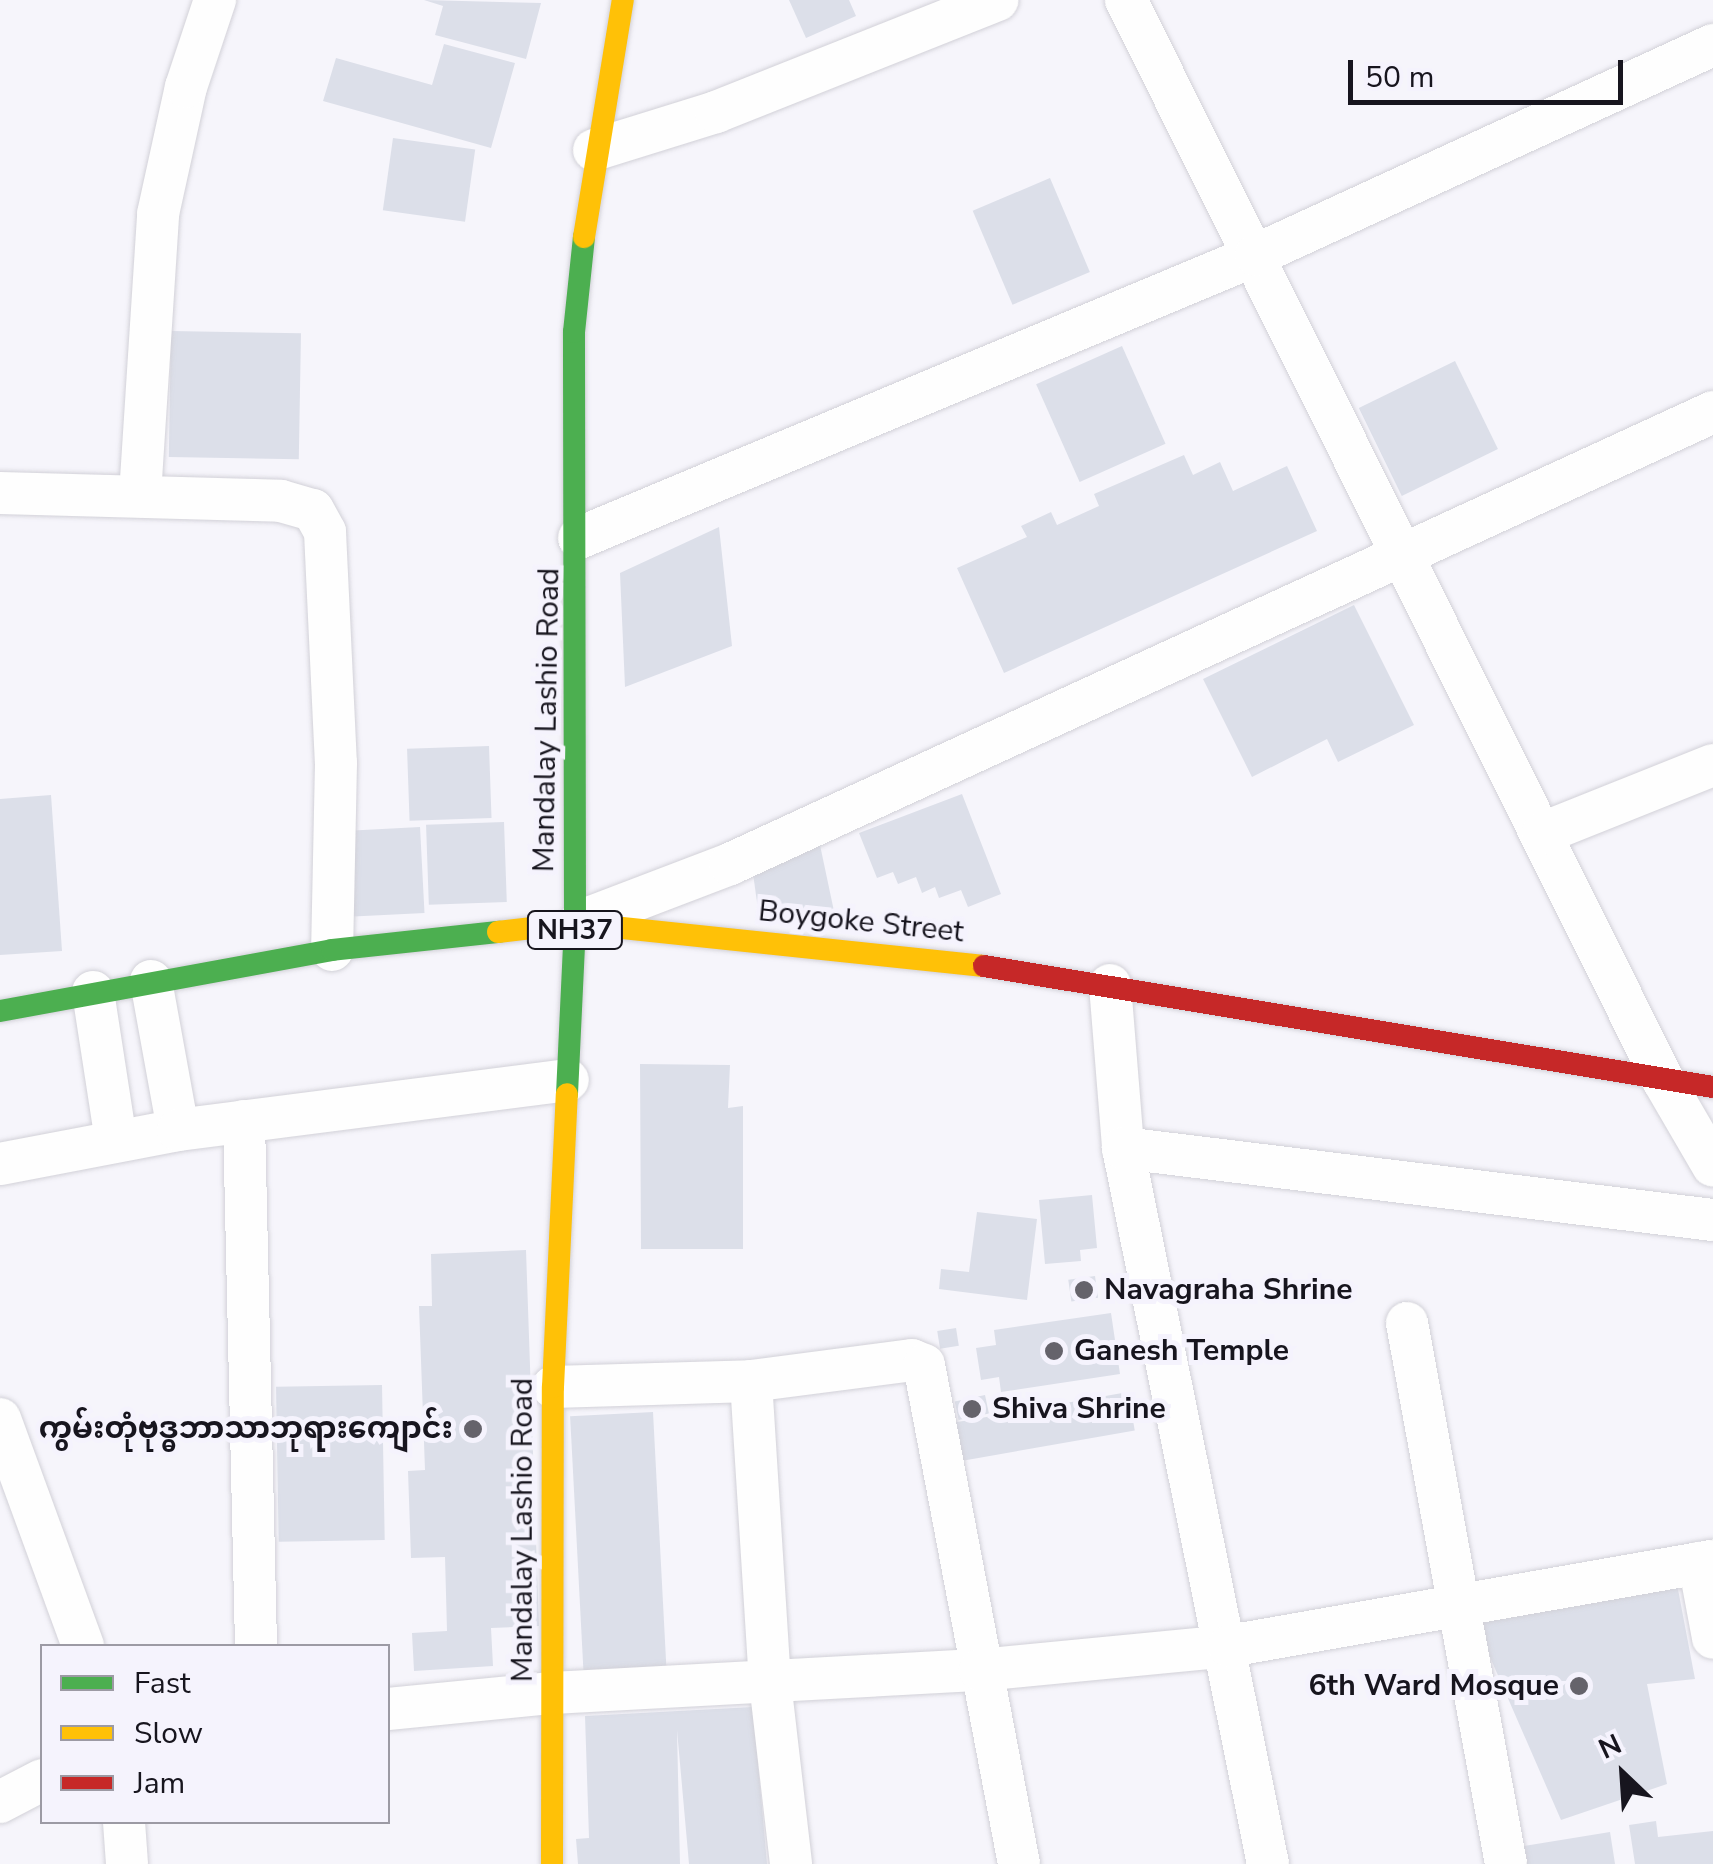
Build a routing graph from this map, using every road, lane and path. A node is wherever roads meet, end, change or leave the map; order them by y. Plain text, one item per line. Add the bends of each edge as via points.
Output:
1 (215, 0) edge
2 (623, 0) edge
3 (998, 0) edge
4 (1126, 0) edge
5 (1713, 45) edge
6 (594, 150) junction
7 (1256, 255) junction
8 (1713, 412) edge
9 (0, 493) edge
10 (140, 494) junction
11 (579, 538) junction
12 (1402, 556) junction
13 (1713, 764) edge
14 (1543, 833) junction
15 (576, 923) junction
16 (332, 950) junction
17 (151, 982) junction
18 (1110, 985) junction
19 (93, 992) junction
20 (0, 1011) edge
21 (568, 1080) junction
22 (1662, 1080) junction
23 (1713, 1087) edge
24 (244, 1122) junction
25 (178, 1130) junction
26 (116, 1141) junction
27 (1123, 1148) junction
28 (0, 1164) edge
29 (1713, 1166) edge
30 (1713, 1220) edge
31 (1406, 1323) dead end
32 (750, 1381) junction
33 (554, 1387) junction
34 (0, 1419) edge
35 (1706, 1562) edge
36 (1462, 1604) junction
37 (1713, 1638) edge
38 (82, 1644) edge
39 (256, 1644) edge
40 (1229, 1646) junction
41 (980, 1670) junction
42 (770, 1682) junction
43 (552, 1693) junction
44 (390, 1709) edge
45 (40, 1781) edge
46 (0, 1802) edge
47 (124, 1824) edge
48 (127, 1864) edge
49 (552, 1864) edge
50 (791, 1864) edge
51 (1019, 1864) edge
52 (1268, 1864) edge
53 (1506, 1864) edge

1 - 10 street via 186,86 158,214
2 - 6 main road, Mandalay Lashio Road / NH37
3 - 6 street via 716,112
4 - 7 street
5 - 7 street
6 - 11 main road, Mandalay Lashio Road / NH37 via 574,332
7 - 11 street
7 - 12 street
8 - 12 street
9 - 10 street
10 - 16 street via 281,500 313,510 325,532 336,763
11 - 15 main road, Mandalay Lashio Road / NH37
12 - 14 street
12 - 15 street via 730,864
13 - 14 street
14 - 22 street
15 - 16 main road, Boygoke Street
15 - 18 main road, Boygoke Street via 923,956
15 - 21 main road, Mandalay Lashio Road / NH37
16 - 17 main road, Boygoke Street
17 - 19 main road, Boygoke Street
17 - 25 street
18 - 22 main road, Boygoke Street
18 - 27 street
19 - 20 main road, Boygoke Street
19 - 26 street
21 - 24 street
21 - 33 main road, Mandalay Lashio Road / NH37
22 - 23 main road, Boygoke Street
22 - 29 street
24 - 25 street
24 - 39 street
25 - 26 street
26 - 28 street
27 - 30 street
27 - 40 street
31 - 36 street
32 - 33 street
32 - 41 street via 912,1360 924,1365
32 - 42 street
33 - 43 main road, Mandalay Lashio Road / NH37
34 - 38 street
35 - 36 street
35 - 37 street
36 - 40 street
36 - 53 street
40 - 41 street
40 - 52 street
41 - 42 street
41 - 51 street
42 - 43 street
42 - 50 street
43 - 44 street
43 - 49 main road, Mandalay Lashio Road / NH37
45 - 46 street
47 - 48 street

